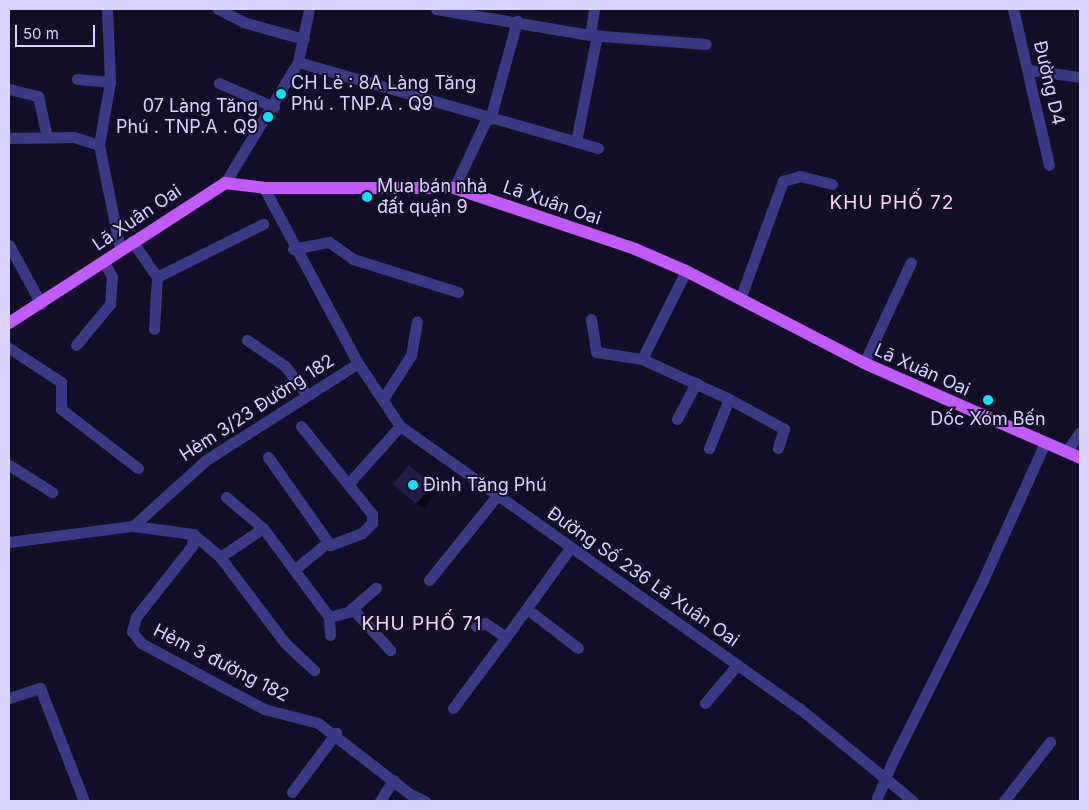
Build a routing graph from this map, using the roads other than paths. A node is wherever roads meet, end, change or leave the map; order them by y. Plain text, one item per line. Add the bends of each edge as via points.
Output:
1 (108, 9) edge
2 (218, 9) edge
3 (308, 9) edge
4 (436, 9) edge
5 (594, 9) edge
6 (1013, 9) edge
7 (517, 21) junction
8 (593, 35) junction
9 (304, 39) junction
10 (706, 44) dead end
11 (298, 62) junction
12 (1029, 70) junction
13 (1080, 76) edge
14 (77, 80) dead end
15 (110, 82) junction
16 (219, 83) dead end
17 (9, 89) edge
18 (274, 107) junction
19 (489, 119) junction
20 (47, 137) junction
21 (9, 138) edge
22 (576, 142) junction
23 (99, 145) junction
24 (598, 148) dead end
25 (1050, 165) dead end
26 (225, 183) junction
27 (832, 184) dead end
28 (264, 188) junction
29 (454, 188) junction
30 (263, 224) dead end
31 (132, 241) junction
32 (9, 245) edge
33 (120, 249) junction
34 (294, 249) junction
35 (104, 261) junction
36 (911, 262) dead end
37 (686, 271) junction
38 (157, 277) junction
39 (458, 292) dead end
40 (740, 299) junction
41 (41, 304) junction
42 (591, 320) dead end
43 (416, 322) dead end
44 (9, 323) edge
45 (154, 329) dead end
46 (247, 340) dead end
47 (76, 345) dead end
48 (9, 348) edge
49 (642, 359) junction
50 (358, 363) junction
51 (864, 363) junction
52 (696, 383) junction
53 (307, 395) junction
54 (382, 399) junction
55 (729, 399) junction
56 (677, 418) dead end
57 (300, 426) dead end
58 (400, 426) junction
59 (1080, 432) edge
60 (1045, 443) junction
61 (708, 448) dead end
62 (778, 448) dead end
63 (1066, 452) junction
64 (268, 456) dead end
65 (1080, 458) edge
66 (9, 465) edge
67 (138, 468) dead end
68 (349, 483) junction
69 (52, 492) dead end
70 (496, 496) junction
71 (226, 497) dead end
72 (133, 526) junction
73 (263, 528) junction
74 (193, 534) junction
75 (9, 542) edge
76 (328, 542) junction
77 (570, 548) junction
78 (220, 556) junction
79 (294, 570) junction
80 (429, 580) dead end
81 (376, 588) dead end
82 (352, 608) junction
83 (527, 609) junction
84 (329, 617) junction
85 (476, 626) dead end
86 (330, 635) dead end
87 (506, 637) junction
88 (578, 648) dead end
89 (390, 650) dead end
90 (737, 665) junction
91 (314, 670) dead end
92 (9, 698) edge
93 (705, 703) dead end
94 (453, 708) dead end
95 (336, 733) junction
96 (1050, 742) dead end
97 (393, 780) junction
98 (292, 792) dead end
99 (876, 800) edge
100 (84, 801) edge
101 (380, 801) edge
102 (425, 801) edge
103 (913, 801) edge
104 (1004, 801) edge

1 - 15 street
2 - 9 street via 243,22
3 - 9 street
4 - 7 street
5 - 8 street
6 - 12 street, Đường D4
7 - 8 street
7 - 19 street
8 - 10 street
8 - 22 street
9 - 11 street
11 - 18 street
11 - 19 street
12 - 13 street
12 - 25 street, Đường D4
14 - 15 street
15 - 23 street
16 - 18 street
17 - 20 street via 38,96
18 - 26 street
19 - 22 street
19 - 29 street
20 - 21 street
20 - 23 street via 74,137
22 - 24 street
23 - 33 street
26 - 28 main road, Lã Xuân Oai
26 - 31 main road, Lã Xuân Oai
27 - 40 street via 800,176 783,181
28 - 29 main road, Lã Xuân Oai
28 - 34 street, Đường Số 236 Lã Xuân Oai
29 - 37 main road, Lã Xuân Oai via 635,249
30 - 38 street
31 - 33 main road, Lã Xuân Oai
31 - 38 street
32 - 41 street
33 - 35 main road, Lã Xuân Oai
34 - 39 street via 329,242 353,259
34 - 50 street, Đường Số 236 Lã Xuân Oai
35 - 41 main road, Lã Xuân Oai
35 - 47 street via 112,277 110,304
36 - 51 street
37 - 40 main road, Lã Xuân Oai
37 - 49 street
38 - 45 street
40 - 51 main road, Lã Xuân Oai
41 - 44 main road, Lã Xuân Oai
42 - 49 street via 596,352
43 - 54 street via 411,355
46 - 53 street via 285,366
48 - 67 street via 61,382 61,410
49 - 52 street
50 - 53 street, Hẻm 3/23 Đường 182
50 - 54 street, Đường Số 236 Lã Xuân Oai
51 - 60 main road, Lã Xuân Oai
52 - 55 street
52 - 56 street
53 - 72 street, Hẻm 3/23 Đường 182 via 206,460
54 - 58 street, Đường Số 236 Lã Xuân Oai
55 - 61 street
55 - 62 street via 784,429
57 - 68 street
58 - 68 street
58 - 70 street, Đường Số 236 Lã Xuân Oai
59 - 63 street
60 - 63 main road, Lã Xuân Oai
60 - 99 street, bridge via 984,580
63 - 65 main road, Lã Xuân Oai
64 - 76 street
66 - 69 street
68 - 76 street via 373,518 362,533 330,545
70 - 77 street, Đường Số 236 Lã Xuân Oai
70 - 80 street
71 - 73 street
72 - 74 street
72 - 75 street
73 - 78 street
73 - 79 street
74 - 78 street
74 - 95 street, Hẻm 3 đường 182 via 192,546 136,617 132,631 140,643 264,709 318,722
76 - 79 street
77 - 83 street
77 - 90 street, Đường Số 236 Lã Xuân Oai
78 - 91 street via 285,643
79 - 84 street
81 - 82 street
82 - 84 street
82 - 89 street
83 - 87 street
83 - 88 street
84 - 86 street
85 - 87 street via 485,623
87 - 94 street
90 - 93 street
90 - 103 street, Đường Số 236 Lã Xuân Oai via 799,708
92 - 100 street via 40,688
95 - 97 street, Hẻm 3 đường 182
95 - 98 street
96 - 104 street
97 - 101 street
97 - 102 street, Hẻm 3 đường 182

